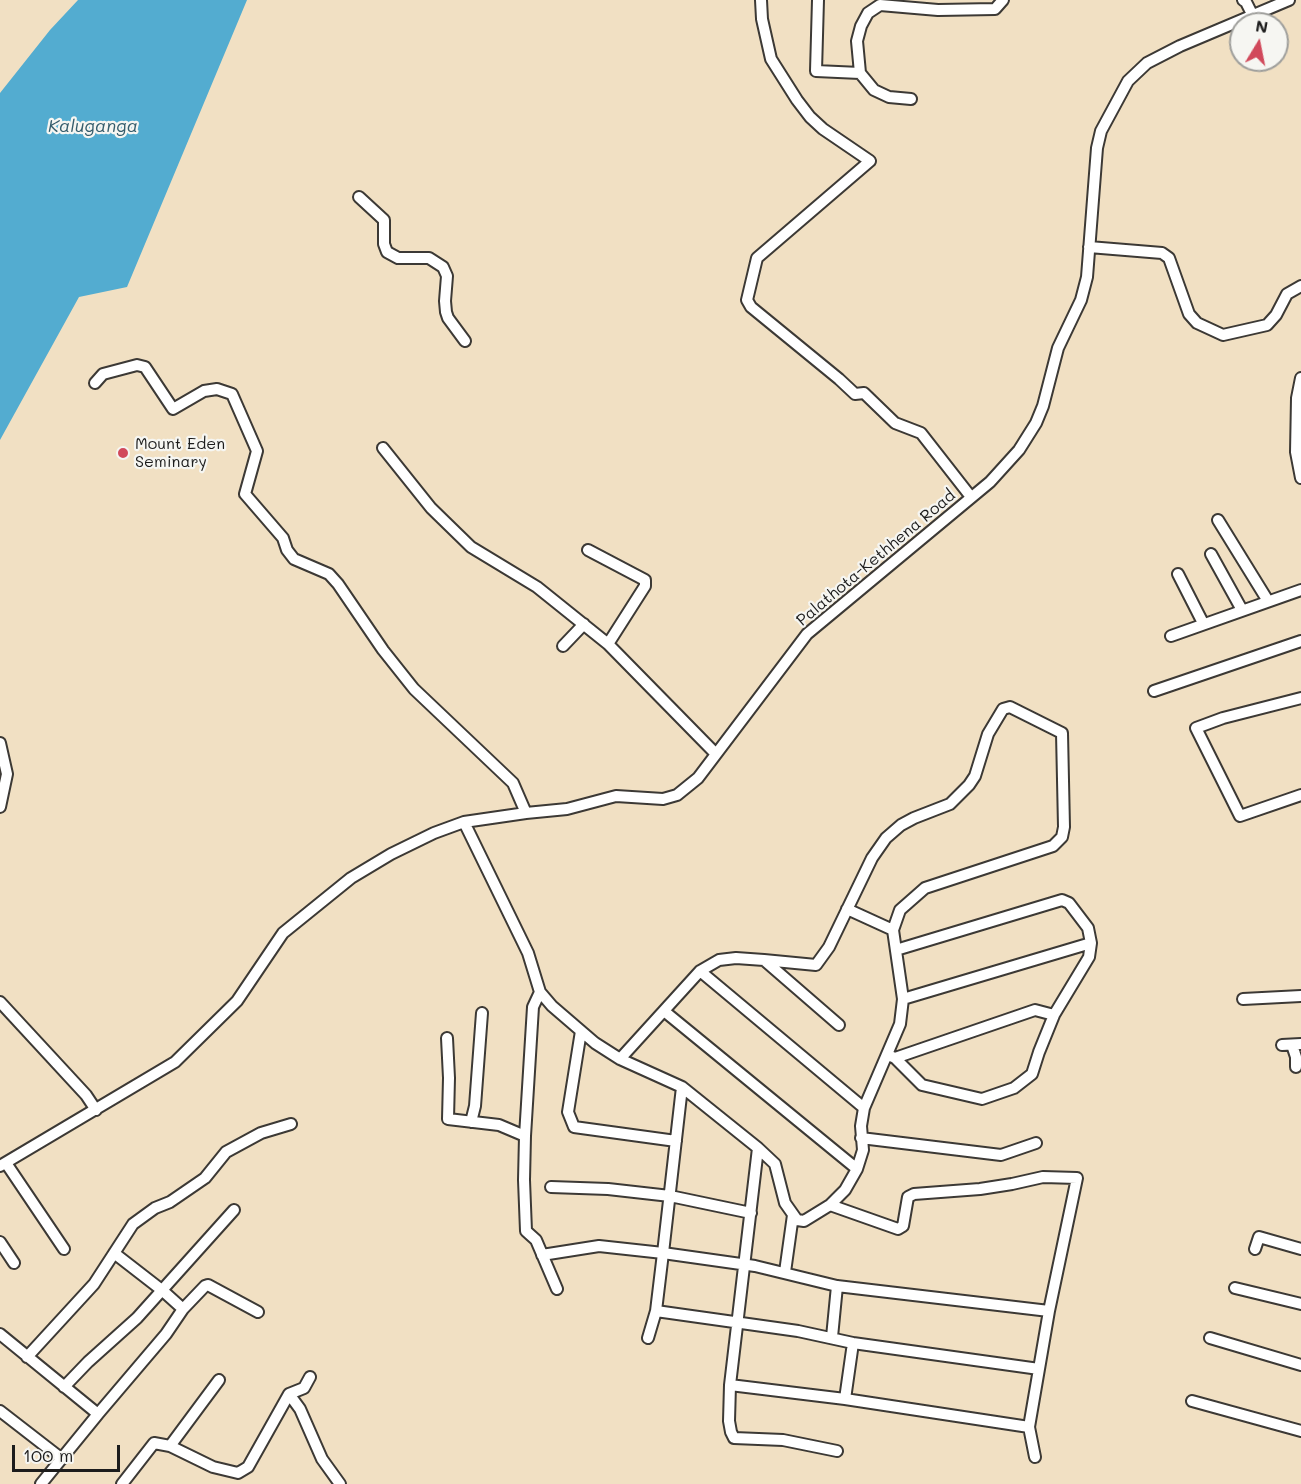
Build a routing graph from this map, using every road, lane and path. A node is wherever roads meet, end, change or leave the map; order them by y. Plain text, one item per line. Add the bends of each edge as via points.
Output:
1 (761, 0) edge
2 (818, 0) edge
3 (1003, 0) edge
4 (1289, 0) edge
5 (875, 3) edge
6 (1262, 12) edge
7 (1229, 26) edge
8 (860, 73) junction
9 (910, 99) dead end
10 (359, 197) dead end
11 (1089, 247) junction
12 (1301, 286) edge
13 (465, 341) dead end
14 (1301, 378) edge
15 (95, 383) dead end
16 (383, 448) dead end
17 (1301, 478) edge
18 (971, 497) junction
19 (1218, 520) dead end
20 (588, 550) dead end
21 (1210, 555) dead end
22 (1178, 574) dead end
23 (1301, 590) edge
24 (1268, 601) junction
25 (1242, 610) junction
26 (1203, 623) junction
27 (584, 624) junction
28 (1171, 636) dead end
29 (1301, 641) edge
30 (608, 644) junction
31 (563, 646) dead end
32 (1154, 691) dead end
33 (1301, 698) edge
34 (0, 743) edge
35 (715, 753) junction
36 (1301, 795) edge
37 (0, 807) edge
38 (526, 813) junction
39 (464, 822) junction
40 (847, 909) junction
41 (893, 930) junction
42 (1091, 943) junction
43 (896, 950) junction
44 (764, 960) junction
45 (700, 971) junction
46 (540, 992) junction
47 (1301, 996) edge
48 (903, 999) junction
49 (1243, 999) dead end
50 (0, 1002) edge
51 (664, 1011) junction
52 (482, 1013) dead end
53 (1054, 1015) junction
54 (839, 1024) dead end
55 (581, 1030) junction
56 (447, 1038) dead end
57 (1292, 1045) edge
58 (891, 1056) junction
59 (620, 1059) junction
60 (1296, 1067) dead end
61 (682, 1088) junction
62 (864, 1107) junction
63 (96, 1110) junction
64 (471, 1122) junction
65 (291, 1124) dead end
66 (525, 1136) junction
67 (861, 1138) junction
68 (676, 1141) junction
69 (1036, 1143) dead end
70 (758, 1148) junction
71 (3, 1164) edge
72 (857, 1169) junction
73 (551, 1187) dead end
74 (670, 1196) junction
75 (830, 1205) junction
76 (234, 1210) dead end
77 (751, 1214) junction
78 (793, 1215) junction
79 (0, 1242) edge
80 (64, 1249) dead end
81 (1255, 1249) dead end
82 (1301, 1250) edge
83 (114, 1253) junction
84 (663, 1253) junction
85 (542, 1255) junction
86 (15, 1263) dead end
87 (744, 1264) junction
88 (785, 1272) junction
89 (837, 1286) junction
90 (1235, 1288) dead end
91 (557, 1289) dead end
92 (163, 1291) junction
93 (1301, 1304) edge
94 (183, 1310) junction
95 (656, 1311) junction
96 (1049, 1311) junction
97 (258, 1312) dead end
98 (736, 1323) junction
99 (0, 1334) edge
100 (832, 1337) junction
101 (648, 1338) dead end
102 (1210, 1338) dead end
103 (853, 1343) junction
104 (27, 1357) junction
105 (1301, 1365) edge
106 (1039, 1369) junction
107 (310, 1377) dead end
108 (219, 1380) dead end
109 (730, 1385) junction
110 (64, 1387) junction
111 (289, 1394) junction
112 (845, 1399) junction
113 (1192, 1401) dead end
114 (0, 1411) edge
115 (98, 1414) junction
116 (1029, 1427) junction
117 (1301, 1431) edge
118 (170, 1446) junction
119 (837, 1451) dead end
120 (1035, 1457) dead end
121 (62, 1459) junction
122 (41, 1484) edge
123 (122, 1484) edge
124 (340, 1484) edge

1 - 18 street via 771,59 797,100 823,129 870,161 757,258 747,300 855,394 864,393 895,423 921,434
2 - 8 street via 816,71
3 - 5 street via 996,9 938,10
4 - 6 street, Palathota-Kethhena Road
5 - 8 street via 857,41
7 - 11 street, Palathota-Kethhena Road via 1148,63 1128,81 1101,131 1097,148
8 - 9 street via 874,90 889,97
10 - 13 street via 384,220 387,252 398,258 429,258 443,267 447,276 446,312
11 - 12 street via 1162,254 1169,258 1189,314 1197,323 1223,335 1267,325 1287,294
11 - 18 street, Palathota-Kethhena Road via 1081,300 1058,348 1035,423 1009,463
14 - 17 street via 1296,453
15 - 38 street via 103,374 137,365 145,367 173,410 204,391 217,388 232,394 257,451 245,494 283,538 294,559 329,574 338,584 414,689 513,783
16 - 27 street via 431,508 471,547 537,587
18 - 35 street, Palathota-Kethhena Road via 807,634
19 - 24 street
20 - 30 street via 645,580 645,586
21 - 25 street
22 - 26 street
23 - 24 street
24 - 25 street
25 - 26 street
26 - 28 street
27 - 30 street
27 - 31 street
29 - 32 street
30 - 35 street
33 - 36 street via 1196,728 1240,816
34 - 37 street via 8,774
35 - 38 street, Palathota-Kethhena Road via 698,778 677,795 663,799 616,796 567,809
38 - 39 street, Palathota-Kethhena Road
39 - 46 street via 528,953
39 - 63 street, Palathota-Kethhena Road via 391,854 351,878 283,933 237,1001 175,1062
40 - 41 street
40 - 41 street via 886,838 914,818 950,804 969,785 988,734 1004,709 1010,707 1062,733 1062,837 1053,846 925,888 900,910
40 - 44 street via 816,965
41 - 43 street
42 - 43 street via 1088,927 1062,900
42 - 48 street
42 - 53 street via 1089,957
43 - 48 street
44 - 45 street via 719,960
44 - 54 street
45 - 51 street
45 - 62 street
46 - 55 street
46 - 66 street via 533,1007
47 - 49 street
48 - 58 street
50 - 63 street
51 - 59 street
51 - 72 street
52 - 64 street
53 - 58 street via 1035,1010
53 - 58 street via 1032,1074 1014,1088 982,1099 922,1085
55 - 59 street
55 - 68 street via 568,1112 574,1127
56 - 64 street via 448,1119
57 - 60 street
58 - 62 street
59 - 61 street
61 - 68 street
61 - 70 street
62 - 67 street
63 - 71 street, Palathota-Kethhena Road
64 - 66 street via 499,1125
65 - 83 street via 261,1133 226,1152 206,1178 133,1224
66 - 85 street via 526,1231 536,1240
67 - 69 street via 1001,1155
67 - 72 street via 863,1150
68 - 74 street
70 - 77 street
70 - 78 street via 775,1164
71 - 80 street
72 - 75 street
73 - 74 street
74 - 77 street
74 - 84 street
75 - 78 street via 804,1221
75 - 96 street via 898,1229 903,1226 908,1197 914,1194 980,1189 1043,1177 1077,1178
76 - 92 street
77 - 87 street
78 - 88 street
79 - 86 street
81 - 82 street via 1259,1237
83 - 92 street
83 - 104 street via 94,1284
84 - 85 street via 600,1246
84 - 87 street
84 - 95 street
85 - 91 street
87 - 88 street
87 - 98 street
88 - 89 street
89 - 96 street
89 - 100 street
90 - 93 street
92 - 94 street
92 - 110 street
94 - 97 street via 208,1285
94 - 115 street
95 - 98 street
95 - 101 street
96 - 106 street
98 - 100 street
98 - 109 street
99 - 104 street
100 - 103 street
102 - 105 street
103 - 106 street
103 - 112 street
104 - 110 street
106 - 116 street
107 - 111 street via 304,1388
108 - 118 street
109 - 112 street
109 - 119 street via 729,1421 734,1438 783,1440
110 - 115 street
111 - 118 street via 248,1467 238,1473 213,1467
111 - 124 street
112 - 116 street
113 - 117 street
114 - 121 street
115 - 121 street
116 - 120 street
118 - 123 street via 154,1443
121 - 122 street

